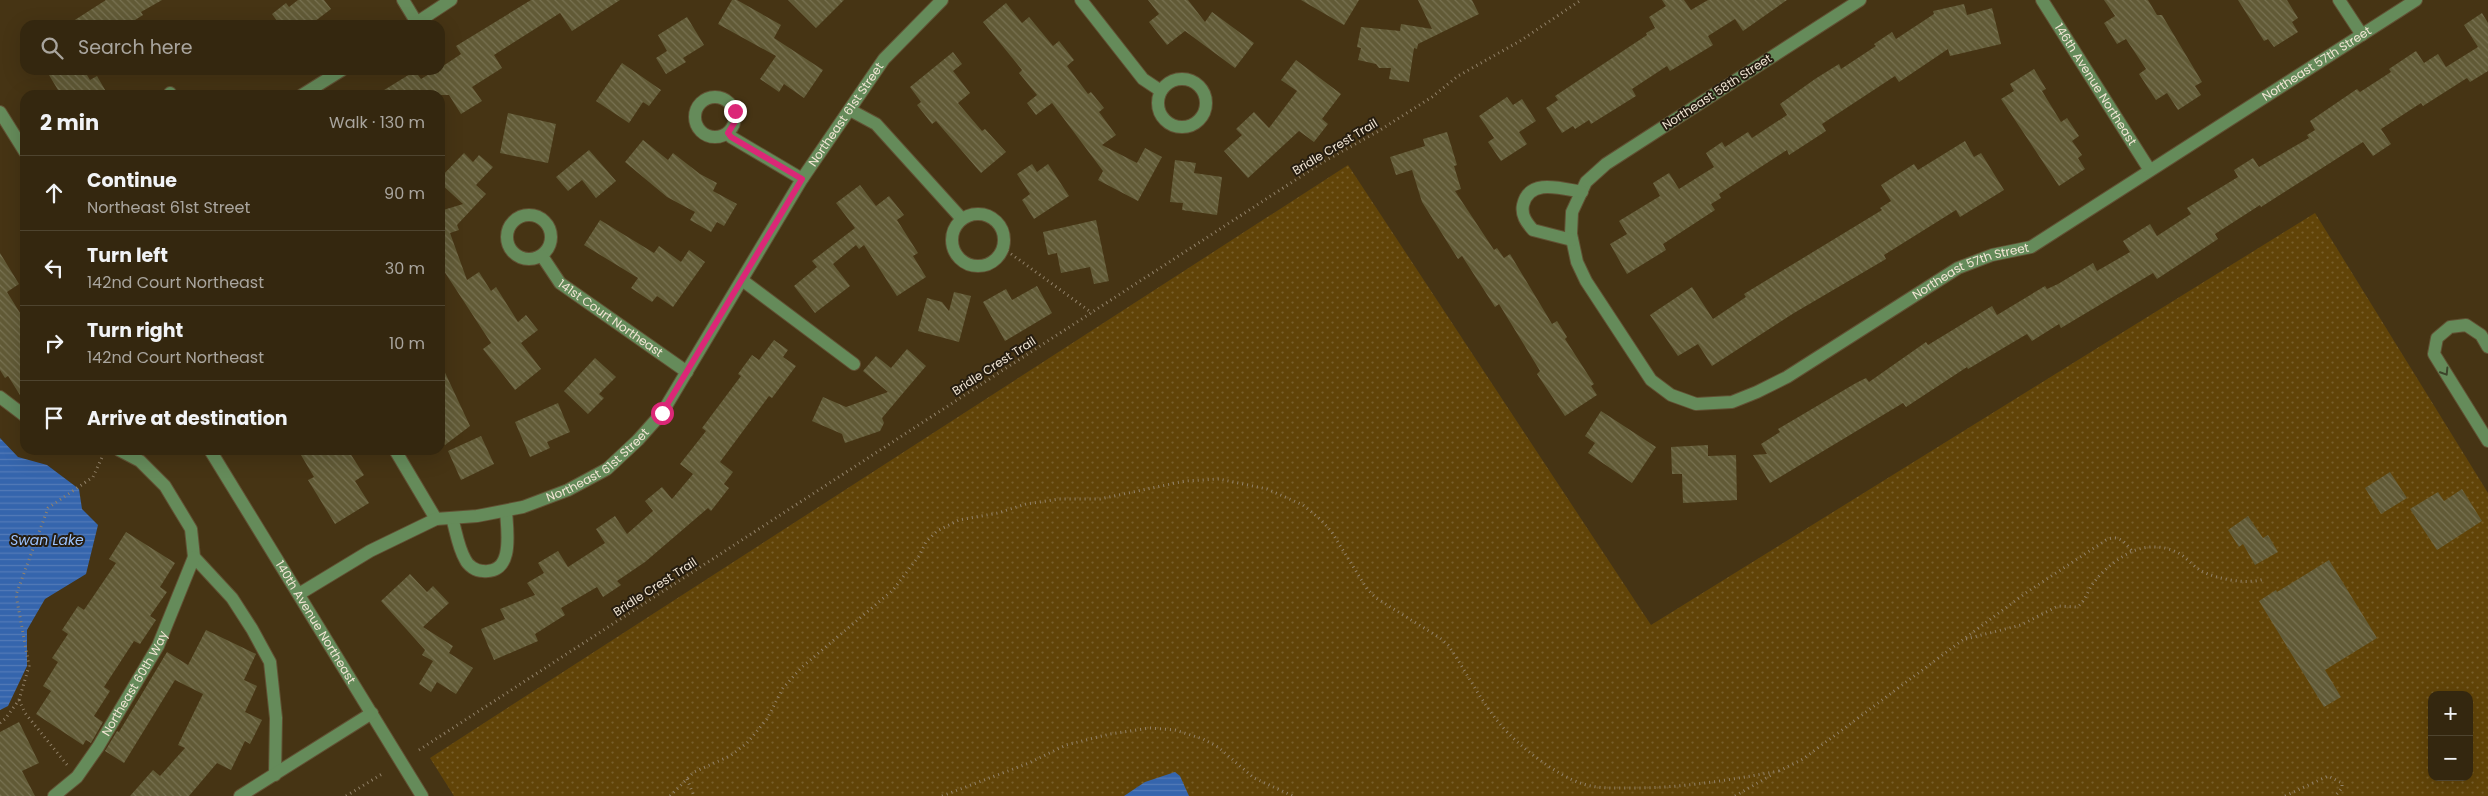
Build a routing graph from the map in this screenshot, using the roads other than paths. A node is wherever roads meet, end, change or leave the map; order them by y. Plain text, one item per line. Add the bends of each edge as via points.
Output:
1 (403, 0) edge
2 (452, 0) edge
3 (942, 0) edge
4 (1081, 0) edge
5 (1860, 0) edge
6 (2042, 0) edge
7 (2339, 0) edge
8 (2416, 0) edge
9 (413, 20) edge
10 (421, 20) edge
11 (2362, 35) junction
12 (334, 75) edge
13 (310, 90) edge
14 (1160, 91) dead end
15 (850, 110) junction
16 (0, 112) edge
17 (728, 133) dead end
18 (20, 144) edge
19 (2149, 169) junction
20 (802, 179) junction
21 (1582, 192) junction
22 (1572, 212) joint
23 (962, 220) junction
24 (1572, 240) junction
25 (542, 256) dead end
26 (742, 280) junction
27 (2488, 347) edge
28 (854, 364) dead end
29 (687, 372) junction
30 (0, 397) edge
31 (20, 412) edge
32 (2488, 441) edge
33 (128, 455) edge
34 (213, 455) edge
35 (398, 455) edge
36 (506, 511) junction
37 (436, 518) junction
38 (452, 518) junction
39 (194, 557) junction
40 (299, 594) junction
41 (372, 713) junction
42 (275, 775) junction
43 (54, 796) edge
44 (240, 796) edge
45 (422, 796) edge

1 - 9 street
2 - 10 street
3 - 15 street, Northeast 61st Street via 884,59
4 - 14 street via 1143,79
5 - 21 street, Northeast 58th Street via 1606,164 1586,182
6 - 19 street, 146th Avenue Northeast
7 - 11 street
8 - 11 street, Northeast 57th Street
11 - 19 street, Northeast 57th Street
12 - 13 street
15 - 20 street, Northeast 61st Street
15 - 23 street via 876,124
16 - 18 street
17 - 20 street
19 - 24 street, Northeast 57th Street via 2030,247 1992,255 1958,268 1787,377 1732,402 1696,404 1671,395 1651,380 1586,281
20 - 26 street, Northeast 61st Street
21 - 22 street, Northeast 58th Street
21 - 24 street via 1545,186 1528,196 1523,208 1523,216 1533,230
22 - 24 street, Northeast 57th Street
23 - 23 street via 978,214 993,218 1003,232 1003,248 994,262 985,266 968,264 960,259 952,243 953,234
25 - 29 street, 141st Court Northeast via 560,283
26 - 28 street
26 - 29 street, Northeast 61st Street
27 -> 32 street via 2481,335 2466,326 2450,327 2437,338 2434,354
29 - 36 street, Northeast 61st Street via 662,413 607,469 568,490 523,508
30 - 31 street
33 - 39 street via 140,461 165,486 191,529
34 - 40 street, 140th Avenue Northeast
35 - 37 street
36 - 38 street, Northeast 61st Street
36 - 38 street via 507,552 501,565 489,571 475,570 465,560
37 - 38 street, Northeast 61st Street
37 - 40 street, Northeast 61st Street via 370,551
39 - 42 street via 232,598 270,662 276,718
39 - 43 street, Northeast 60th Way via 158,646 98,747 77,777
40 - 41 street, 140th Avenue Northeast
41 - 42 street
41 - 45 street, 140th Avenue Northeast
42 - 44 street

